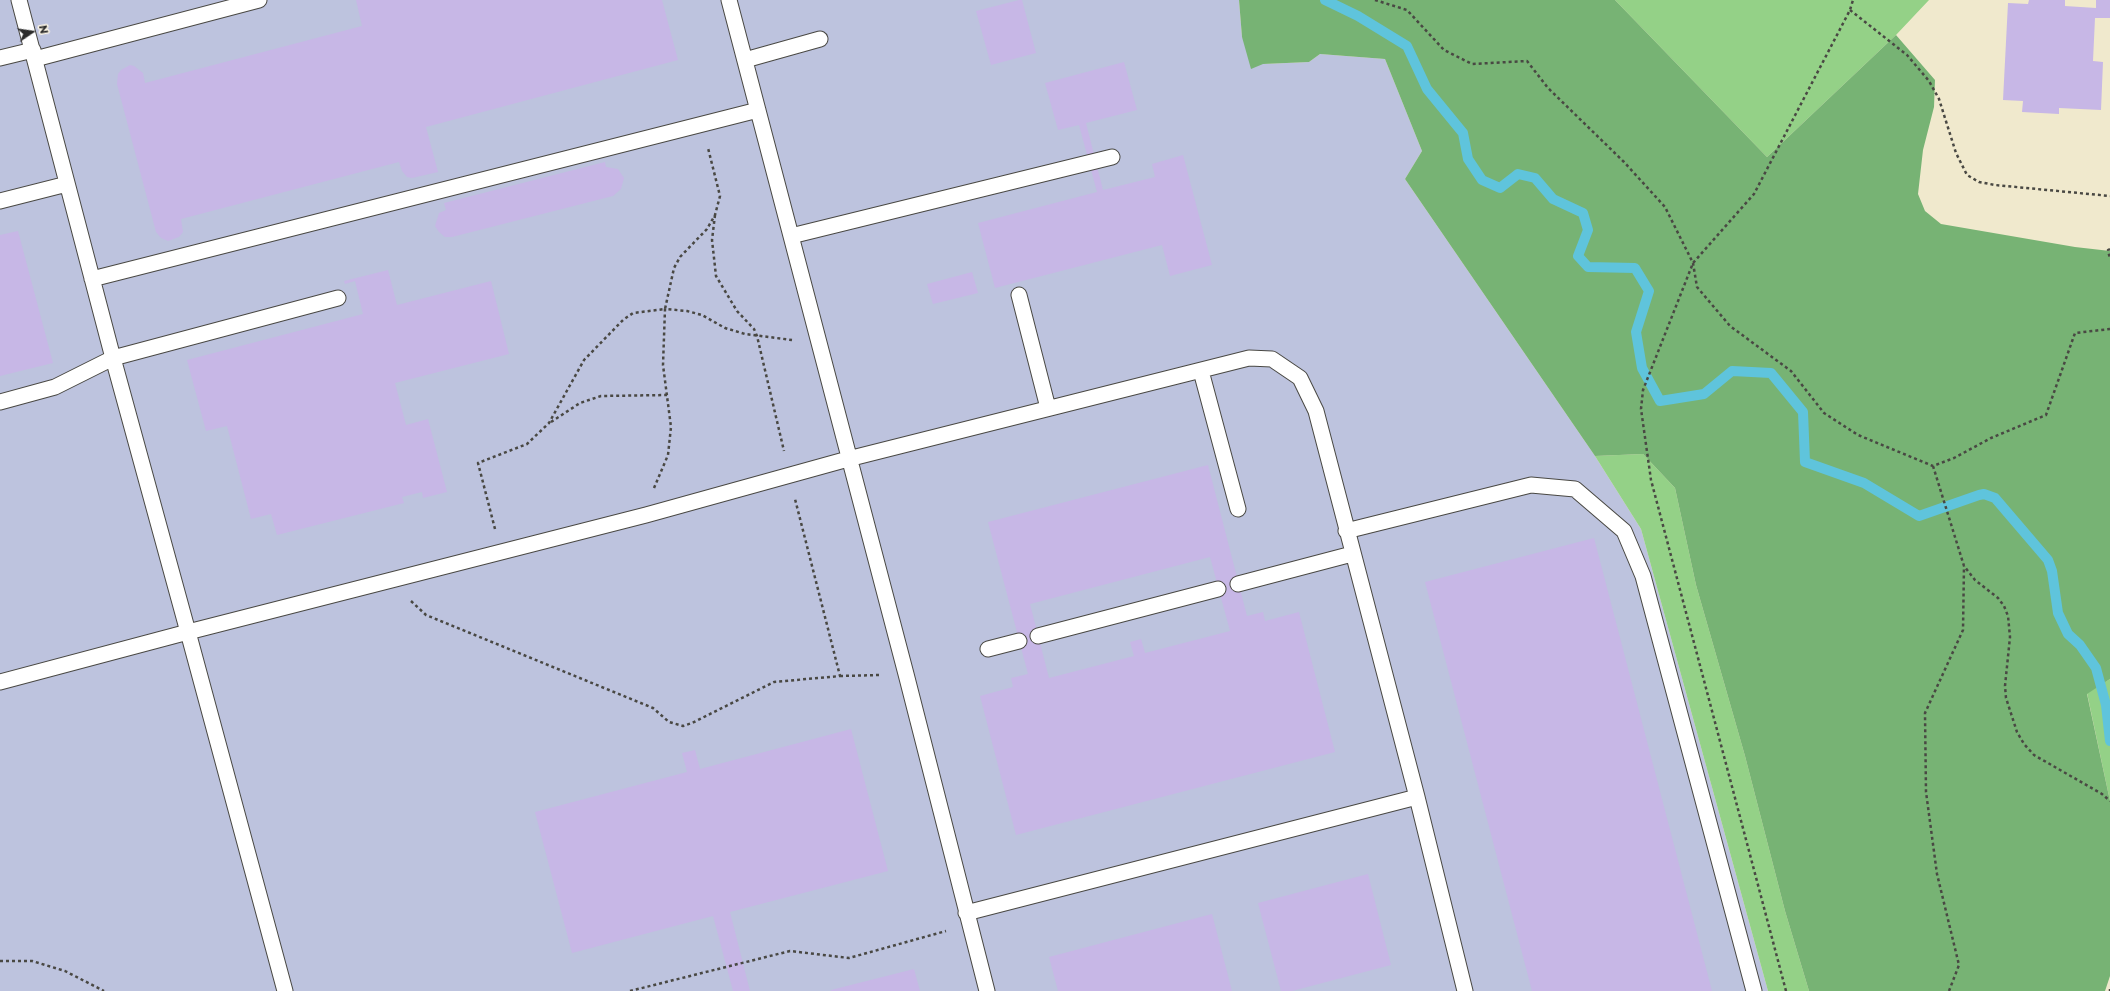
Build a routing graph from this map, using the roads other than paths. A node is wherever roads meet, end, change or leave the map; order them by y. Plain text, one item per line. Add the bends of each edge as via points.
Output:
1 (19, 0) edge
2 (259, 0) edge
3 (729, 0) edge
4 (820, 39) dead end
5 (34, 55) junction
6 (0, 58) edge
7 (745, 60) junction
8 (758, 110) junction
9 (1112, 157) dead end
10 (67, 184) junction
11 (0, 201) edge
12 (791, 236) junction
13 (92, 279) junction
14 (1019, 295) dead end
15 (338, 298) dead end
16 (113, 358) junction
17 (1201, 371) junction
18 (0, 402) edge
19 (1048, 408) junction
20 (848, 459) junction
21 (1238, 509) dead end
22 (1346, 530) junction
23 (1352, 554) junction
24 (1238, 584) dead end
25 (1218, 589) dead end
26 (188, 632) junction
27 (1038, 636) dead end
28 (1019, 641) dead end
29 (988, 649) dead end
30 (0, 682) edge
31 (1417, 797) junction
32 (967, 919) junction
33 (285, 991) edge
34 (986, 991) edge
35 (1465, 991) edge
36 (1754, 991) edge

1 - 5 lane
2 - 5 lane
3 - 7 lane
4 - 7 lane
5 - 6 lane
5 - 10 lane
7 - 8 lane
8 - 12 lane
8 - 13 lane
9 - 12 lane
10 - 11 lane
10 - 13 lane
12 - 20 lane
13 - 16 lane
14 - 19 lane
15 - 16 lane
16 - 18 lane via 56,387
16 - 26 lane
17 - 19 lane
17 - 21 lane
17 - 22 lane via 1249,358 1272,359 1300,378 1316,411
19 - 20 lane
20 - 26 lane via 646,515
20 - 32 lane via 906,674
22 - 23 lane
22 - 36 lane via 1531,485 1575,489 1624,531 1643,576
23 - 24 lane
23 - 31 lane
25 - 27 lane
26 - 30 lane
26 - 33 lane
28 - 29 lane
31 - 32 lane
31 - 35 lane
32 - 34 lane

